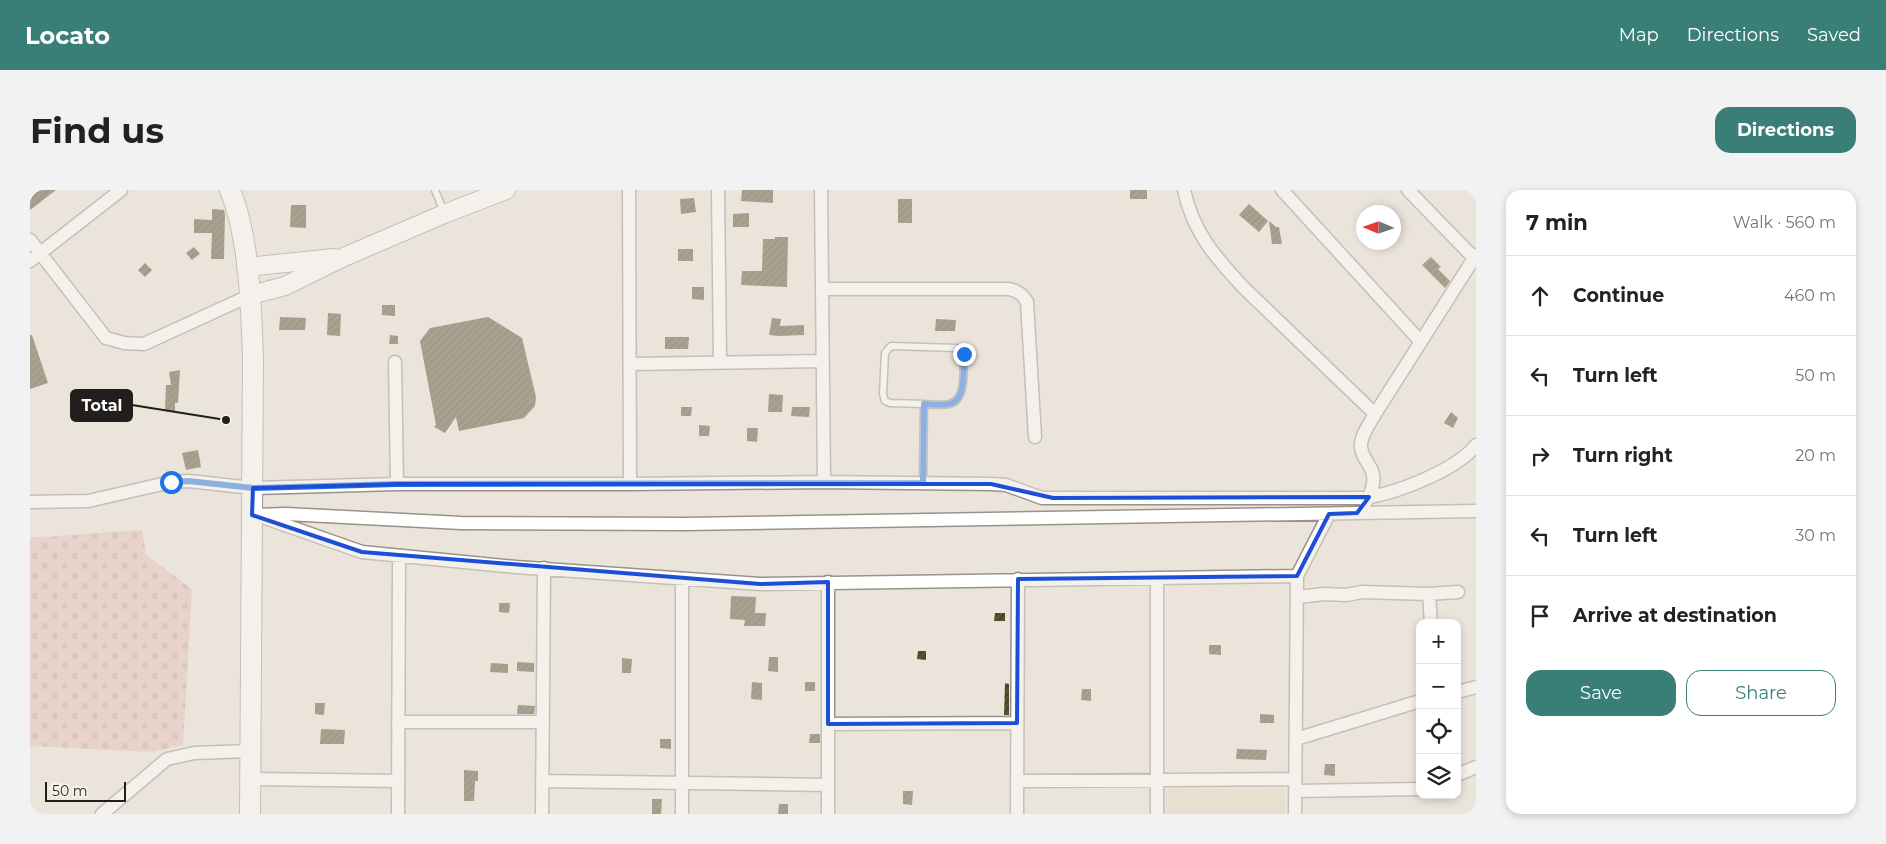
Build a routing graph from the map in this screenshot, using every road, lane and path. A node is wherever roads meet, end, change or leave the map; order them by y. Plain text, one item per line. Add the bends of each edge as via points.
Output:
1 (121, 190) edge
2 (230, 190) edge
3 (435, 190) edge
4 (506, 190) edge
5 (629, 190) edge
6 (718, 190) edge
7 (821, 190) edge
8 (1184, 190) edge
9 (1282, 190) edge
10 (1408, 190) edge
11 (444, 214) junction
12 (30, 240) edge
13 (35, 257) edge
14 (344, 257) junction
15 (1475, 257) edge
16 (246, 267) junction
17 (822, 289) junction
18 (250, 295) junction
19 (1421, 342) junction
20 (822, 361) junction
21 (396, 362) dead end
22 (720, 362) junction
23 (630, 364) junction
24 (924, 404) junction
25 (1375, 414) junction
26 (1035, 437) dead end
27 (1474, 452) edge
28 (824, 482) junction
29 (923, 483) junction
30 (397, 484) junction
31 (630, 484) junction
32 (253, 488) junction
33 (1370, 497) junction
34 (30, 502) edge
35 (1476, 511) edge
36 (1357, 513) junction
37 (1329, 514) junction
38 (255, 515) junction
39 (399, 556) junction
40 (544, 568) junction
41 (1297, 576) junction
42 (1157, 578) junction
43 (682, 579) junction
44 (1018, 579) junction
45 (828, 582) junction
46 (1458, 592) dead end
47 (1429, 594) junction
48 (1297, 597) junction
49 (1430, 619) edge
50 (1476, 687) edge
51 (1461, 691) edge
52 (1416, 706) edge
53 (398, 722) junction
54 (543, 722) junction
55 (1017, 723) junction
56 (828, 724) junction
57 (1296, 739) junction
58 (250, 751) junction
59 (1476, 767) edge
60 (1461, 773) edge
61 (250, 779) junction
62 (1157, 780) junction
63 (398, 781) junction
64 (542, 781) junction
65 (1017, 781) junction
66 (682, 783) junction
67 (828, 785) junction
68 (1295, 785) junction
69 (1416, 789) edge
70 (102, 814) edge
71 (250, 814) edge
72 (398, 814) edge
73 (542, 814) edge
74 (682, 814) edge
75 (828, 814) edge
76 (1017, 814) edge
77 (1157, 814) edge
78 (1295, 814) edge

1 - 13 street
2 - 16 main road via 241,229
3 - 11 lane
4 - 11 street
5 - 23 street
6 - 22 street
7 - 17 street
8 - 25 street via 1203,240 1224,266
9 - 19 street
10 - 15 street
11 - 14 street
12 - 13 street
13 - 18 street via 106,338 124,344 144,344
14 - 16 street
14 - 18 street via 285,286
15 - 19 street
16 - 18 main road
17 - 20 street
17 - 26 street via 1009,289 1023,295 1027,302
18 - 32 main road
19 - 25 street
20 - 22 street
20 - 28 street
21 - 30 street
22 - 23 street
23 - 31 street
24 - 24 lane via 949,404 957,400 961,394 963,351 956,348 890,346 885,353 885,401
24 - 29 lane
25 - 33 street via 1361,440 1362,453 1375,479
27 - 33 street via 1398,491
28 - 29 street
28 - 31 street
29 - 33 street via 1006,485 1042,498
30 - 31 street
30 - 32 street
32 - 34 street via 180,481 88,501
32 - 38 main road
33 - 36 street
35 - 36 street
36 - 37 street
37 - 38 street via 685,524 462,523
37 - 41 street
38 - 39 street via 362,552
38 - 58 main road
39 - 40 street
39 - 53 street
40 - 43 street
40 - 54 street
41 - 42 street
41 - 48 street
42 - 44 street
42 - 62 street
43 - 45 street via 760,584
43 - 66 street
44 - 45 street
44 - 55 street
45 - 56 street
46 - 47 street
47 - 48 street via 1362,592
47 - 49 street
48 - 57 street
50 - 51 street
52 - 57 street
53 - 54 street
53 - 63 street
54 - 64 street
55 - 56 street
55 - 65 street
56 - 67 street
57 - 68 street
58 - 61 main road
58 - 70 street via 194,753 167,759
59 - 60 street
61 - 63 street
61 - 71 main road
62 - 65 street
62 - 68 street
62 - 77 street
63 - 72 street
64 - 66 street
64 - 73 street
65 - 76 street
66 - 67 street
66 - 74 street
67 - 75 street
68 - 69 street
68 - 78 street

